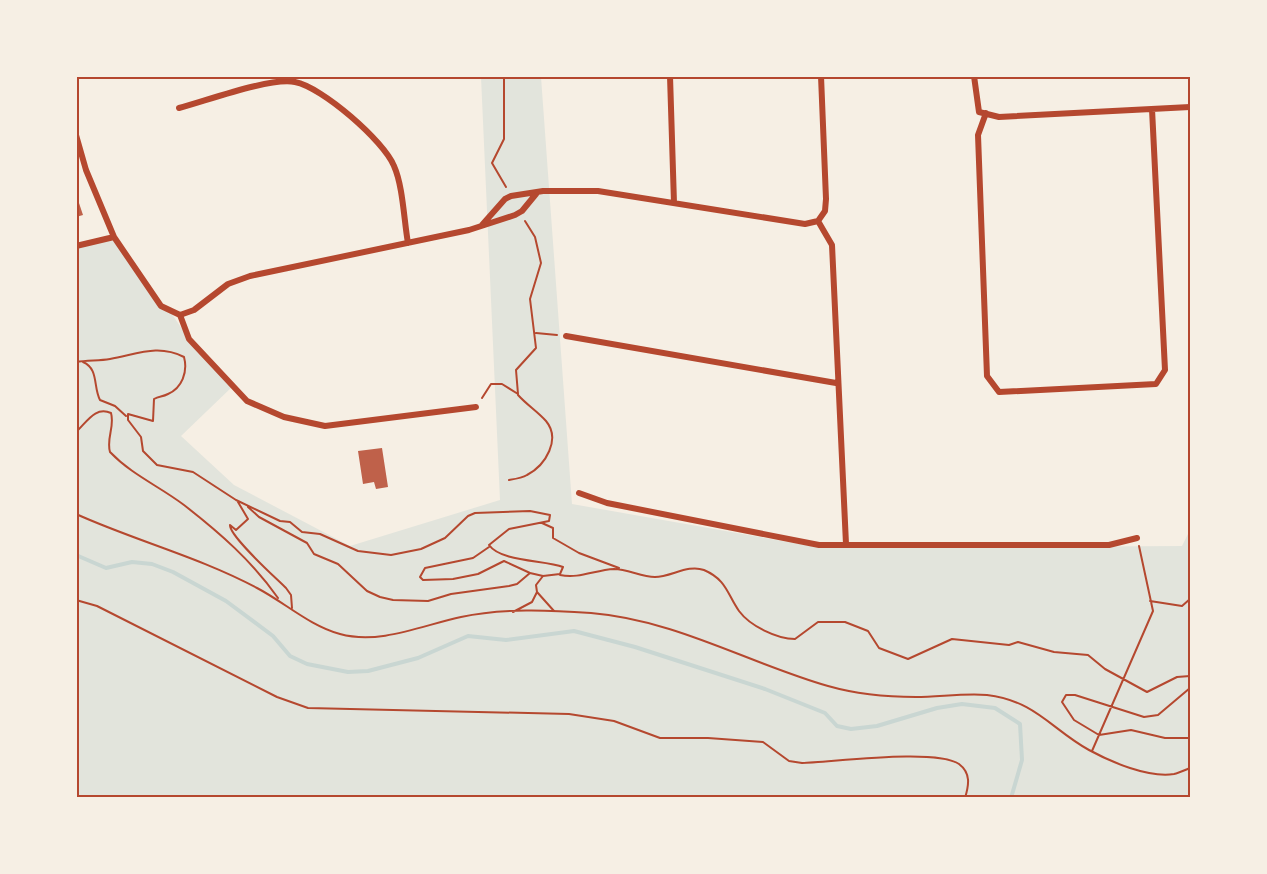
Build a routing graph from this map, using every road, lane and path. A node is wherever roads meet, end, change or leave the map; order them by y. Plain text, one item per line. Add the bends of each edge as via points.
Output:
1 (504, 76) edge
2 (670, 76) edge
3 (822, 76) edge
4 (974, 76) edge
5 (1191, 107) edge
6 (179, 108) dead end
7 (1152, 109) junction
8 (986, 113) junction
9 (76, 135) edge
10 (536, 194) junction
11 (511, 196) junction
12 (674, 203) junction
13 (520, 212) junction
14 (818, 221) junction
15 (482, 226) junction
16 (114, 237) junction
17 (408, 243) junction
18 (76, 246) edge
19 (180, 315) junction
20 (536, 333) junction
21 (566, 336) joint
22 (79, 362) edge
23 (836, 383) junction
24 (518, 394) junction
25 (476, 407) joint
26 (128, 420) junction
27 (76, 432) edge
28 (509, 480) dead end
29 (579, 493) dead end
30 (236, 500) junction
31 (246, 505) junction
32 (76, 514) edge
33 (539, 522) junction
34 (1137, 538) joint
35 (846, 544) junction
36 (489, 547) junction
37 (623, 570) junction
38 (530, 573) junction
39 (557, 574) junction
40 (543, 576) junction
41 (537, 592) junction
42 (1191, 599) edge
43 (76, 600) edge
44 (280, 601) junction
45 (1150, 601) junction
46 (292, 608) junction
47 (555, 612) junction
48 (511, 613) junction
49 (1191, 676) edge
50 (1122, 680) junction
51 (1191, 688) edge
52 (1111, 708) junction
53 (1099, 735) junction
54 (1191, 738) edge
55 (1092, 751) junction
56 (1191, 768) edge
57 (965, 798) edge

1 - 11 path via 504,139 492,163
2 - 12 street
3 - 14 street via 826,199 825,211
4 - 8 street via 978,112
5 - 7 street
6 - 17 street via 273,83 294,82 314,89 380,144 395,167
7 - 8 street via 999,117
7 - 8 street via 1165,370 1155,384 999,392 987,376 978,135
9 - 16 street
10 - 11 street
10 - 12 street via 598,191
10 - 13 street
11 - 15 street
12 - 14 street via 805,224
13 - 15 street
13 - 20 path via 535,237 542,263 530,299
14 - 23 street via 832,244
15 - 17 street
16 - 18 street
16 - 19 street via 161,306
17 - 19 street via 250,276 228,284 194,310
19 - 25 street via 189,339 247,401 284,417 325,426
20 - 21 path
20 - 24 path via 536,348 516,370
21 - 23 street
22 - 26 path via 92,368 100,400 115,406
22 - 26 path via 154,348 184,357 186,370 177,387 154,399 155,419 130,412
23 - 35 street
24 - 25 path via 502,384 491,384
24 - 28 path via 553,432 551,450 540,466 526,476
26 - 30 path via 141,437 143,452 157,465 193,472
27 - 44 path via 95,412 111,413 114,422 110,452 132,474 149,480 213,526
29 - 35 street via 607,503 796,540
30 - 31 path
30 - 46 path via 248,519 236,530 230,525 229,529 286,588
31 - 33 path via 290,522 302,532 320,534 358,551 390,555 403,555 434,544 475,513 530,511 550,515 549,521
31 - 38 path via 259,517 308,543 314,554 345,569 367,591 393,600 428,601 509,586
32 - 44 path via 122,535 200,561
33 - 36 path via 509,529
33 - 37 path via 553,528 553,538 579,553
34 - 35 street via 1109,545
34 - 45 path
36 - 38 path via 473,558 424,568 420,577 453,579 486,572 504,561
36 - 39 path via 531,562 560,565 563,571
37 - 39 path via 570,577
37 - 50 path via 656,577 687,569 704,570 727,586 748,620 788,639 801,637 818,622 845,622 868,632 879,648 908,659 952,639 1009,645 1018,642 1054,652 1088,655
38 - 40 path
39 - 40 path
40 - 41 path via 536,585
41 - 47 path
41 - 48 path via 532,602
42 - 45 path via 1182,606
43 - 57 path via 97,606 277,697 308,708 569,714 614,721 660,738 763,742 789,761 802,763 936,758 960,765 967,774
44 - 46 path
45 - 50 path via 1152,611
46 - 48 path via 340,634 369,636 414,631 462,617
47 - 48 path
47 - 55 path via 645,621 830,686 872,695 979,694 1005,698 1028,706
49 - 50 path via 1147,692
50 - 52 path
51 - 52 path via 1158,715 1144,717
52 - 53 path
52 - 53 path via 1075,695 1064,697 1062,702 1074,720
53 - 54 path via 1131,730 1165,738
53 - 55 path
55 - 56 path via 1143,771 1173,774

